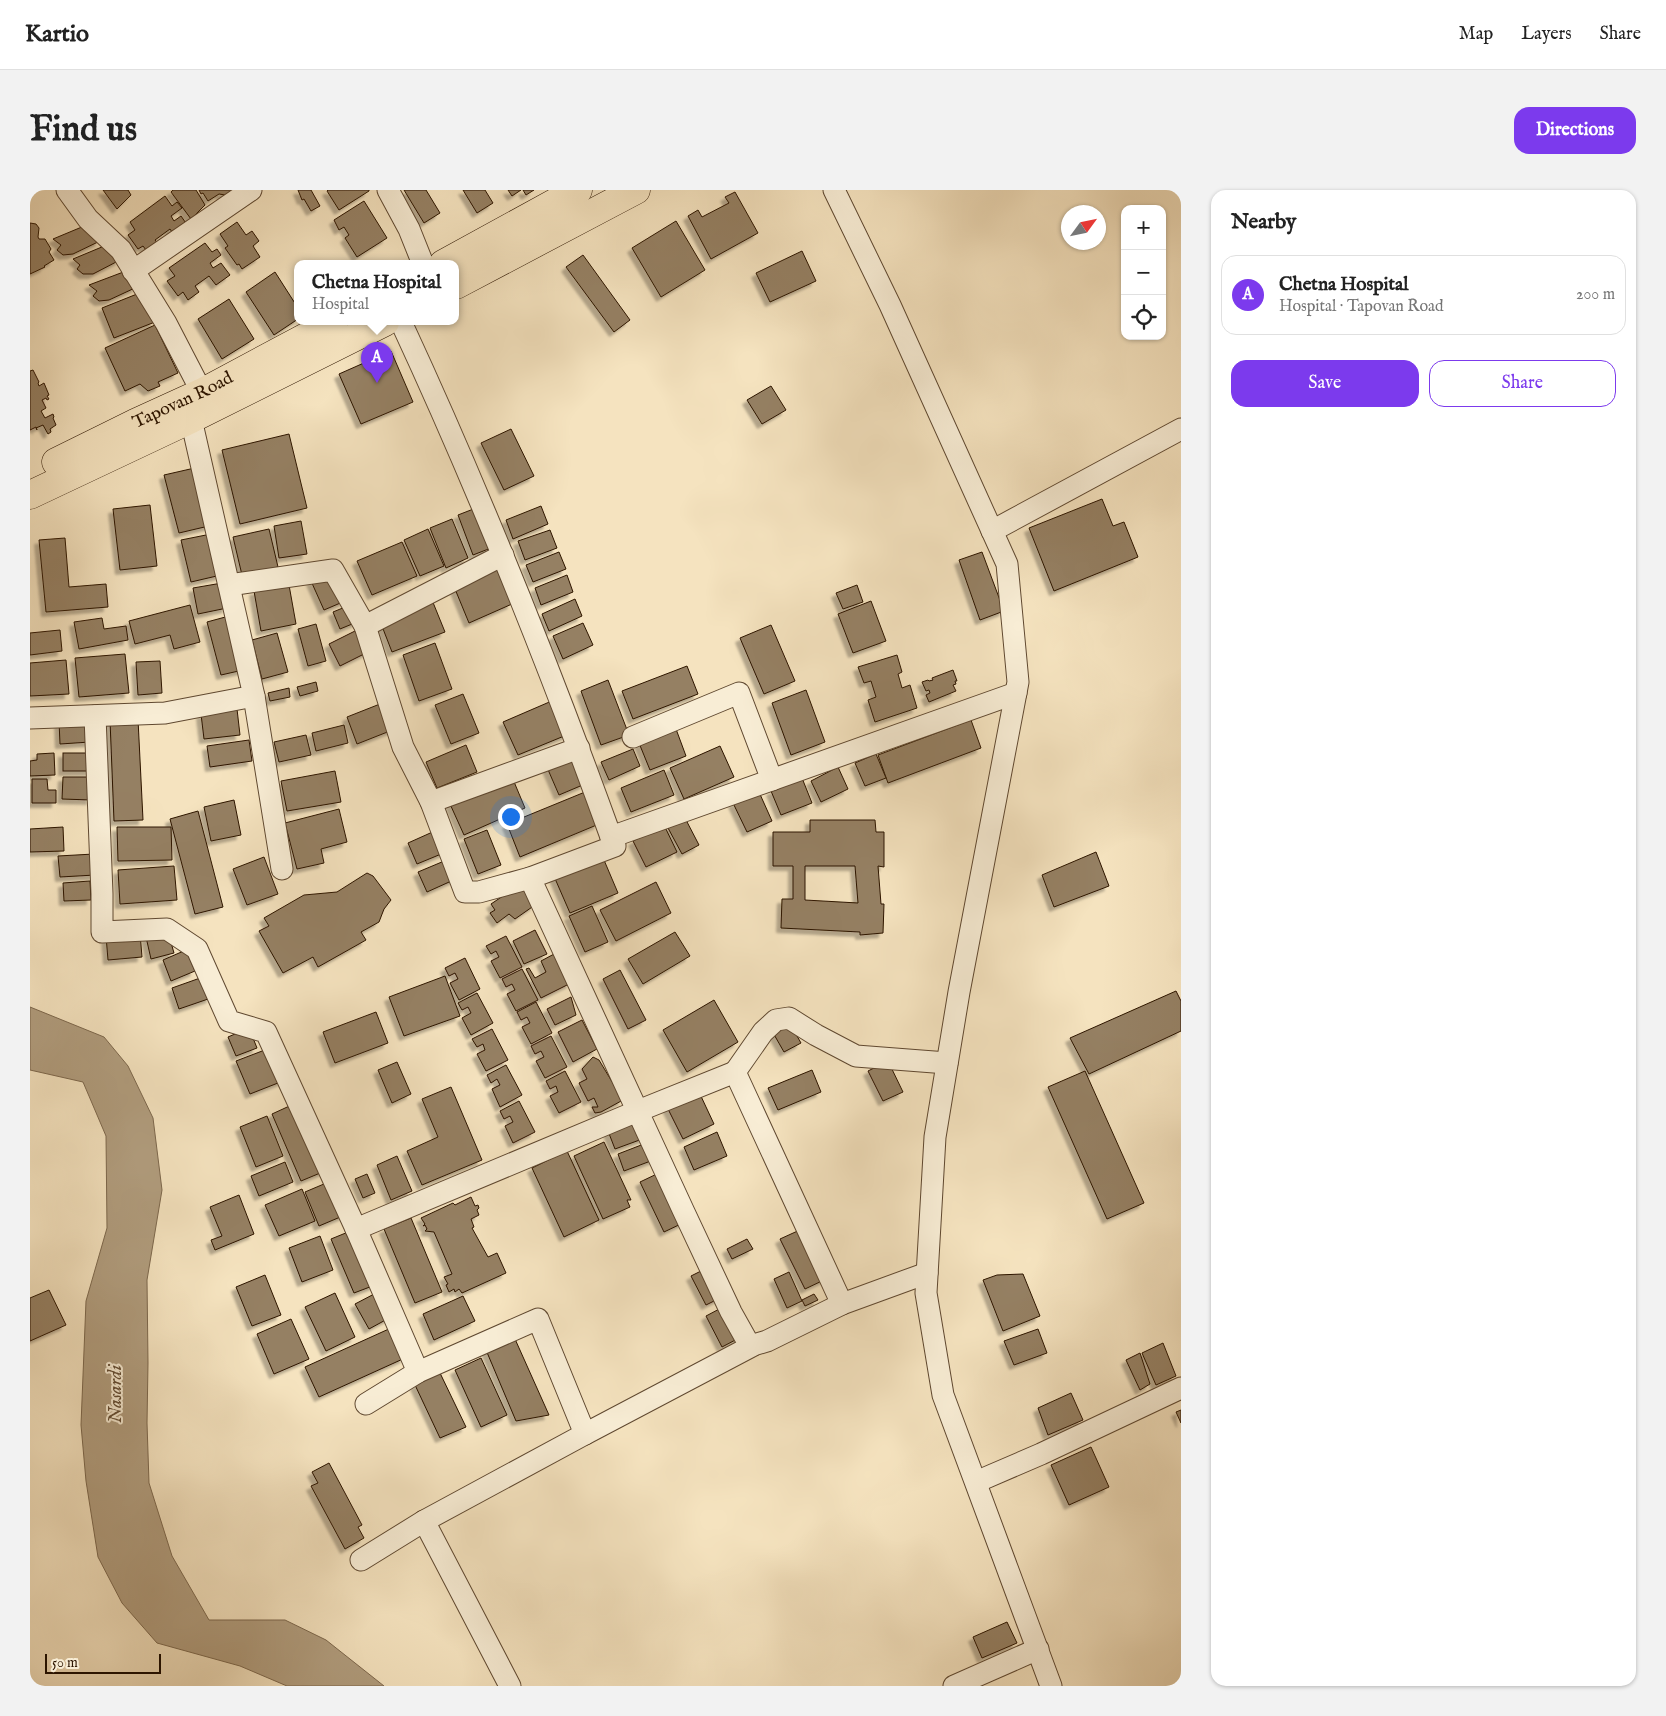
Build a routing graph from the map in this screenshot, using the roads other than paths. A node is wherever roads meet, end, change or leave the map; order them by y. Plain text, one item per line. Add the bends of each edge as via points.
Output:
1 (67, 190) edge
2 (251, 190) edge
3 (388, 190) edge
4 (578, 190) edge
5 (636, 190) edge
6 (834, 190) edge
7 (421, 260) edge
8 (449, 260) edge
9 (134, 270) junction
10 (459, 283) edge
11 (329, 325) edge
12 (378, 325) edge
13 (402, 325) edge
14 (201, 407) junction
15 (1181, 429) edge
16 (30, 475) edge
17 (30, 495) edge
18 (992, 531) junction
19 (503, 555) junction
20 (229, 585) junction
21 (364, 626) junction
22 (1016, 693) junction
23 (254, 696) junction
24 (95, 716) junction
25 (30, 718) edge
26 (633, 737) dead end
27 (579, 748) junction
28 (772, 780) junction
29 (431, 802) junction
30 (612, 837) junction
31 (282, 869) dead end
32 (530, 878) junction
33 (947, 1063) junction
34 (735, 1072) junction
35 (637, 1112) junction
36 (356, 1229) junction
37 (927, 1273) junction
38 (842, 1304) junction
39 (752, 1346) junction
40 (418, 1372) junction
41 (1181, 1388) edge
42 (366, 1404) dead end
43 (585, 1434) junction
44 (976, 1482) junction
45 (424, 1521) junction
46 (361, 1560) dead end
47 (1038, 1649) junction
48 (510, 1686) edge
49 (954, 1686) edge
50 (1051, 1686) edge

1 - 9 street via 88,218 121,250
2 - 9 street
3 - 7 street
4 - 8 main road
5 - 10 main road
6 - 18 street
9 - 14 street via 166,323
11 - 14 main road, Tapovan Road
12 - 14 main road
13 - 19 street via 449,424
14 - 16 main road, Tapovan Road via 135,423
14 - 17 main road
14 - 20 street
15 - 18 street
18 - 22 street via 1008,564 1018,682
19 - 21 street
19 - 27 street
20 - 21 street via 333,570
20 - 23 street
21 - 29 street via 403,747
22 - 28 street
22 - 33 street
23 - 24 street via 166,713
23 - 31 street
24 - 25 street
24 - 36 street via 102,932 166,929 197,949 229,1021 266,1032
26 - 28 street via 739,693
27 - 29 street
27 - 30 street
28 - 30 street
29 - 32 street via 465,892 479,892
30 - 32 street via 615,846
32 - 35 street
33 - 34 street via 856,1056 789,1018 776,1020 763,1032
33 - 37 street via 935,1137
34 - 35 street
34 - 38 street
35 - 36 street
35 - 39 street via 731,1312
36 - 40 street
37 - 38 street
37 - 44 street via 926,1294 943,1395
38 - 39 street
39 - 43 street
40 - 42 street
40 - 43 street via 538,1319
41 - 44 street
43 - 45 street
44 - 47 street
45 - 46 street
45 - 48 street
47 - 49 street
47 - 50 street

